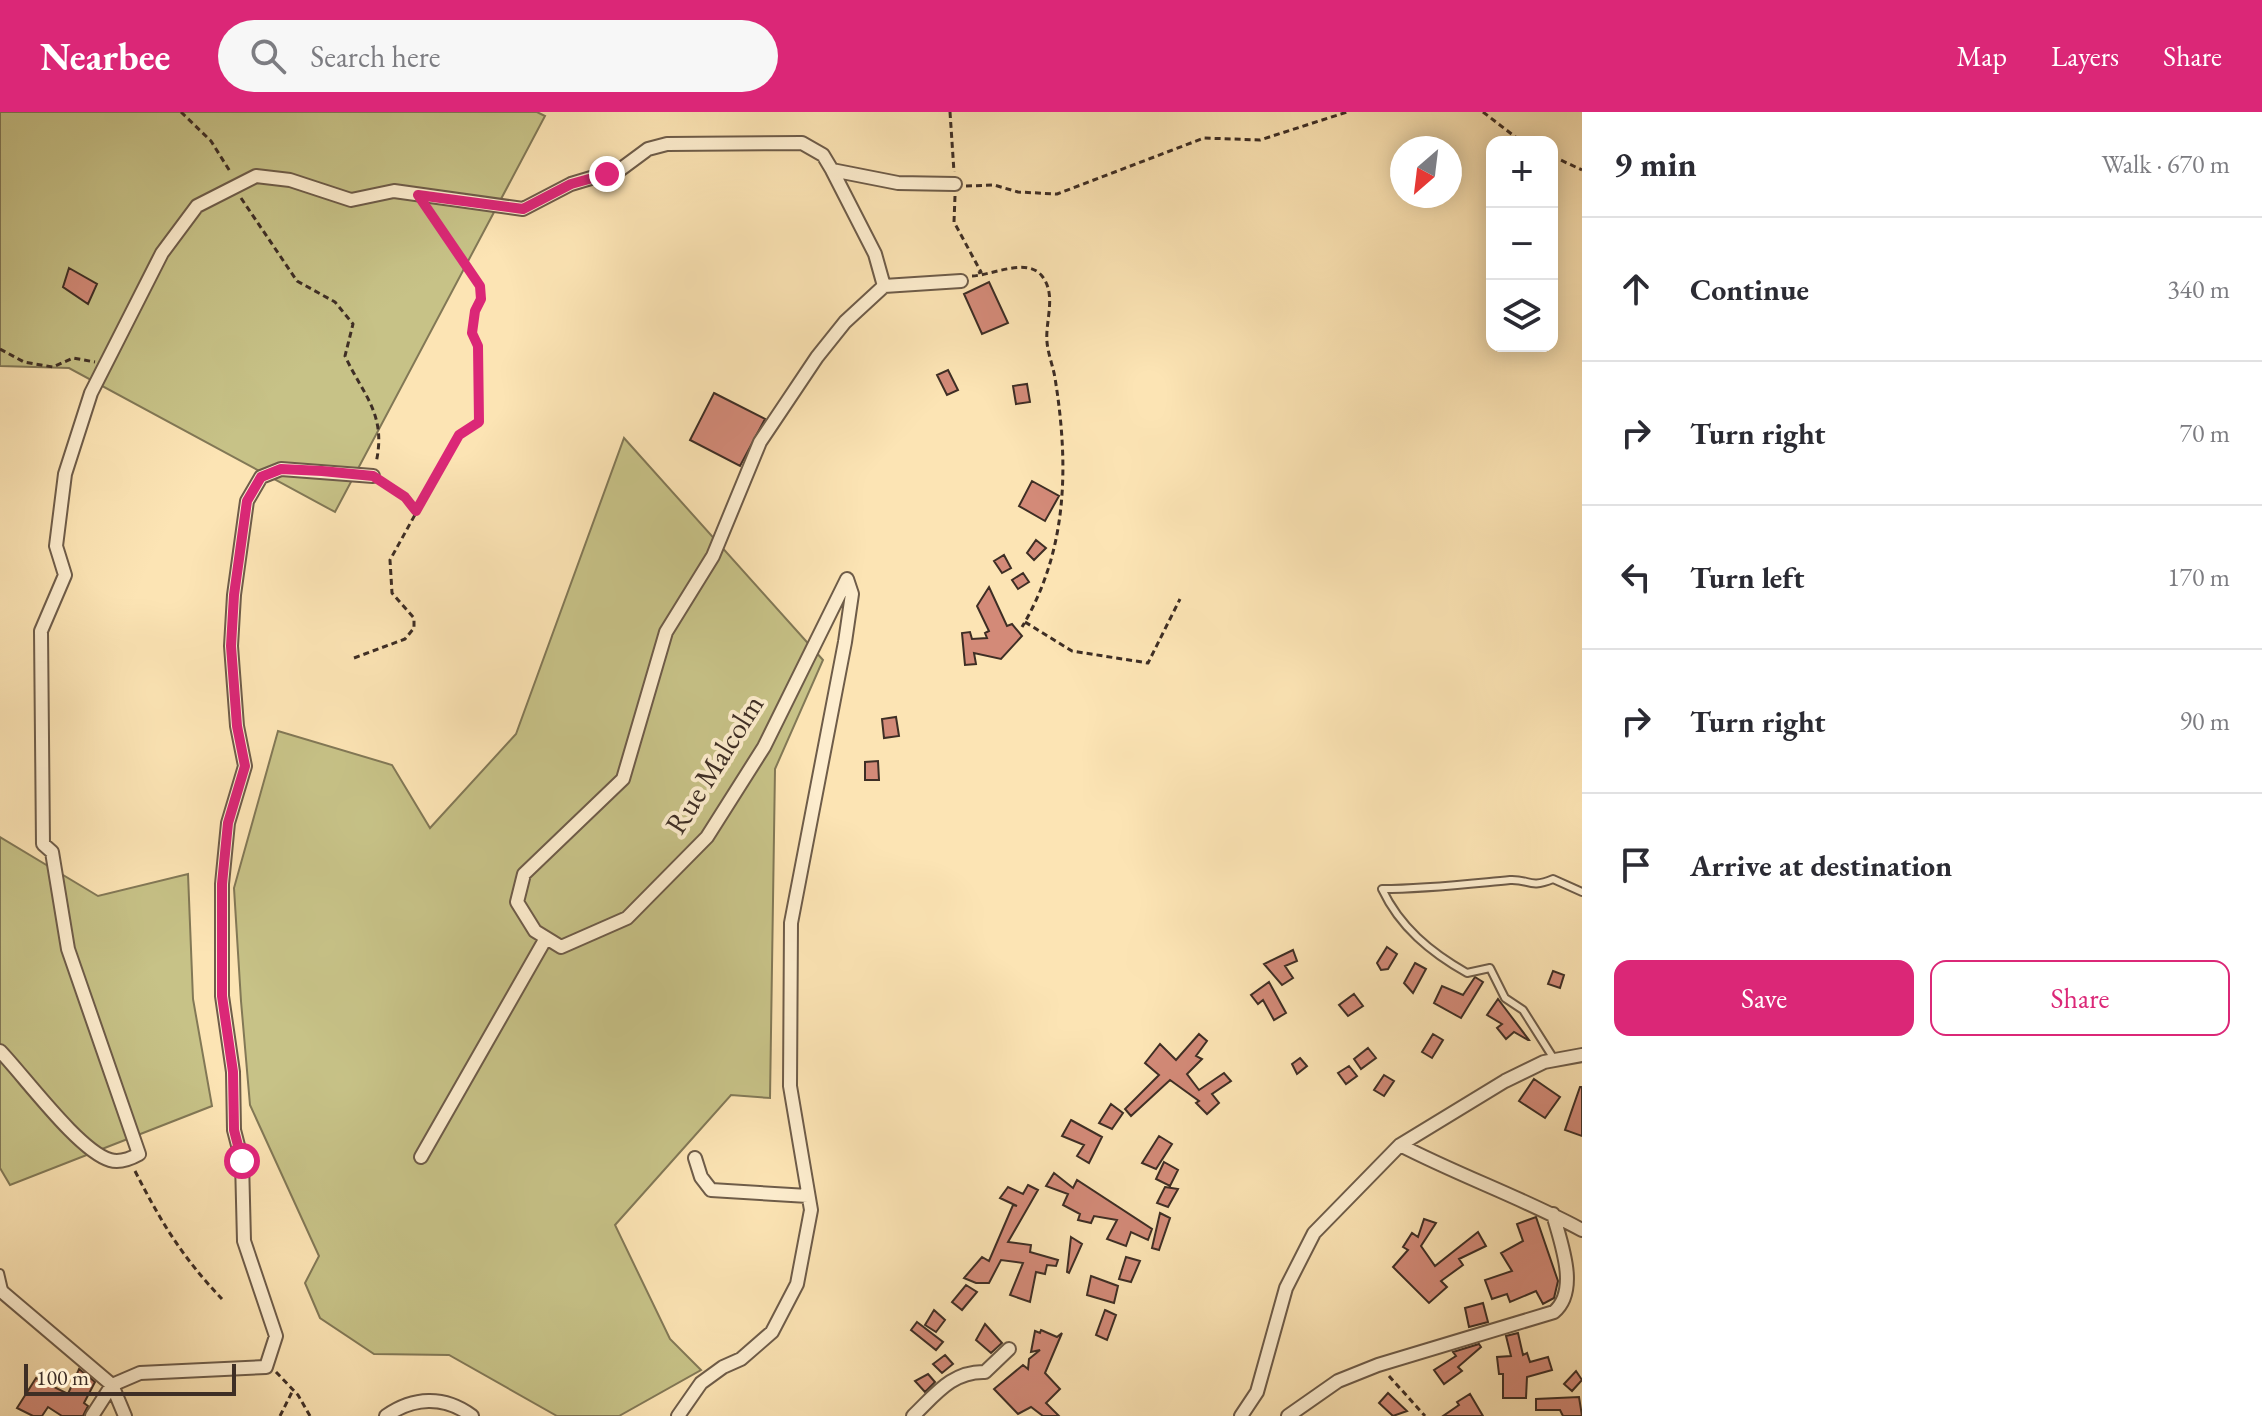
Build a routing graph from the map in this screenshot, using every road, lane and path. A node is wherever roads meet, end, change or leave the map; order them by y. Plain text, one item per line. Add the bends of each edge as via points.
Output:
1 (181, 112) edge
2 (950, 112) edge
3 (1347, 112) edge
4 (1483, 112) edge
5 (1514, 136) edge
6 (1558, 159) edge
7 (832, 170) junction
8 (1582, 170) edge
9 (235, 184) junction
10 (955, 184) junction
11 (418, 195) junction
12 (966, 278) junction
13 (884, 286) junction
14 (0, 349) edge
15 (107, 364) junction
16 (373, 476) junction
17 (416, 511) junction
18 (1180, 599) dead end
19 (354, 658) dead end
20 (1582, 892) edge
21 (546, 938) junction
22 (0, 1051) edge
23 (1582, 1055) edge
24 (1554, 1059) junction
25 (1400, 1145) junction
26 (421, 1157) dead end
27 (695, 1158) dead end
28 (129, 1160) junction
29 (808, 1196) junction
30 (1553, 1214) junction
31 (1582, 1230) edge
32 (0, 1273) edge
33 (3, 1292) edge
34 (222, 1299) dead end
35 (1009, 1349) dead end
36 (1378, 1365) junction
37 (279, 1373) dead end
38 (112, 1385) junction
39 (293, 1390) junction
40 (92, 1416) edge
41 (125, 1416) edge
42 (280, 1416) edge
43 (310, 1416) edge
44 (386, 1416) edge
45 (472, 1416) edge
46 (678, 1416) edge
47 (913, 1416) edge
48 (1241, 1416) edge
49 (1288, 1416) edge
50 (1425, 1416) edge

1 - 9 path via 211,141
2 - 10 path
3 - 10 path via 1260,140 1204,138 1057,194
4 - 5 path
6 - 8 path
7 - 10 street via 898,183
7 - 11 street via 817,149 802,143 667,144 523,209
7 - 13 street via 875,254
9 - 11 street via 256,176 290,180 351,200 394,191
9 - 15 street via 197,206 162,253
9 - 16 path via 297,281 335,302 353,324 345,356 369,394 377,420 379,450
10 - 12 path via 954,222 981,272
11 - 17 path via 480,286 481,299 472,333 478,346 479,422 459,435
12 - 13 street
12 - 18 path via 1023,266 1041,275 1050,294 1047,343 1065,474 1056,550 1038,601 1023,625 1072,651 1148,663
13 - 21 street via 817,357 760,442 713,556 666,632 623,779 524,874 517,902 535,931
14 - 15 path via 24,362 53,367 73,358
15 - 28 street via 91,393 65,474 56,546 65,575 41,631 40,825 43,844 52,852 68,949 139,1154
16 - 17 path
16 - 38 street via 281,469 261,477 247,501 234,595 231,646 245,766 228,823 222,996 233,1072 234,1130 242,1161 244,1241 276,1336 266,1367 140,1373
17 - 19 path via 390,560 392,593 414,618 414,628 395,644
20 - 24 lane via 1553,879 1536,886 1514,880 1382,889 1394,915 1436,955 1467,973 1490,968 1505,998 1523,1010
21 - 26 street
21 - 29 street, Rue Malcolm via 561,947 627,918 707,837 764,747 847,579 852,594 845,642 791,923 790,1086
22 - 28 street via 83,1145 110,1160
23 - 24 street
24 - 25 street via 1505,1081
25 - 30 street
25 - 48 street via 1314,1233 1299,1257 1257,1392
27 - 29 street via 711,1190
28 - 34 path via 165,1230
29 - 46 street, Rue Malcolm via 811,1210 797,1284 772,1332 701,1383
30 - 31 street
30 - 36 street via 1566,1275 1563,1304 1554,1312
32 - 33 lane
33 - 38 street
35 - 47 street via 985,1372 967,1371 942,1387
36 - 49 street via 1338,1381
36 - 50 path
37 - 39 path
38 - 40 street
38 - 41 street
39 - 42 path
39 - 43 path
44 - 45 street via 417,1399 461,1408

